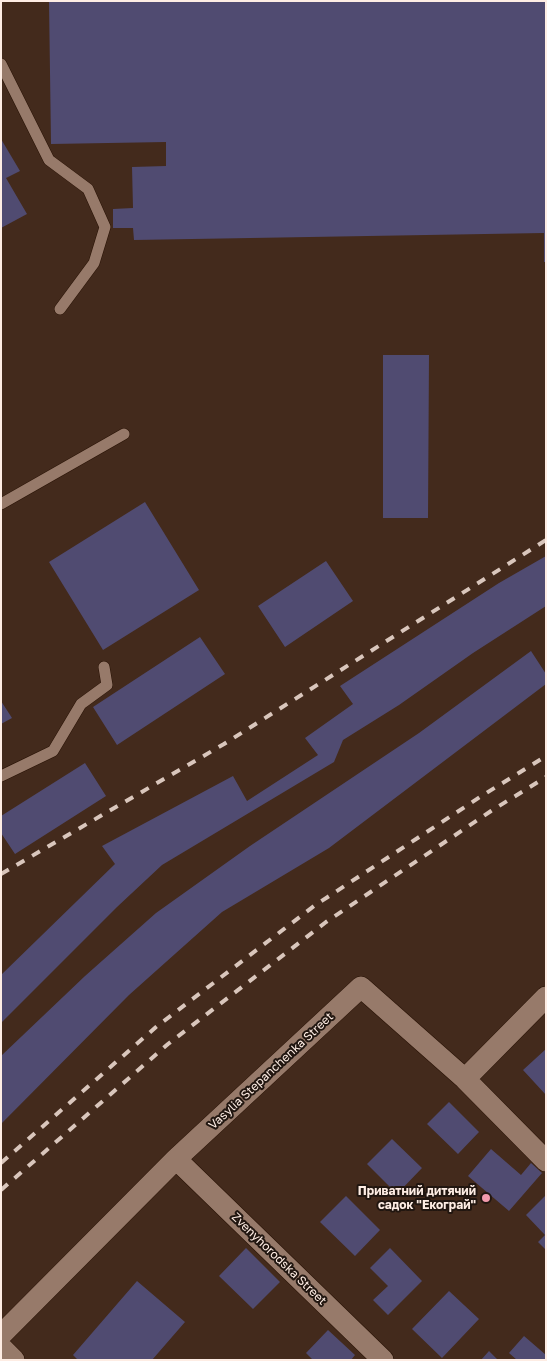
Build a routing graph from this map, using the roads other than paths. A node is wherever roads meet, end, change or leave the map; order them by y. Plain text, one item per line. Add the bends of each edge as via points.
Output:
1 (1, 64) edge
2 (60, 309) dead end
3 (124, 434) dead end
4 (1, 504) edge
5 (104, 667) dead end
6 (1, 776) edge
7 (546, 997) edge
8 (465, 1079) junction
9 (176, 1159) junction
10 (546, 1160) edge
11 (1, 1335) edge
12 (1, 1347) edge
13 (14, 1360) edge
14 (383, 1360) edge

1 - 2 lane via 48,160 88,189 105,227 94,263
3 - 4 lane
5 - 6 lane via 107,685 81,704 53,751
7 - 8 street
8 - 9 street, Vasylia Stepanchenka Street via 361,987
8 - 10 street
9 - 11 street, Vasylia Stepanchenka Street
9 - 14 street, Zvenyhorodska Street
12 - 13 street

